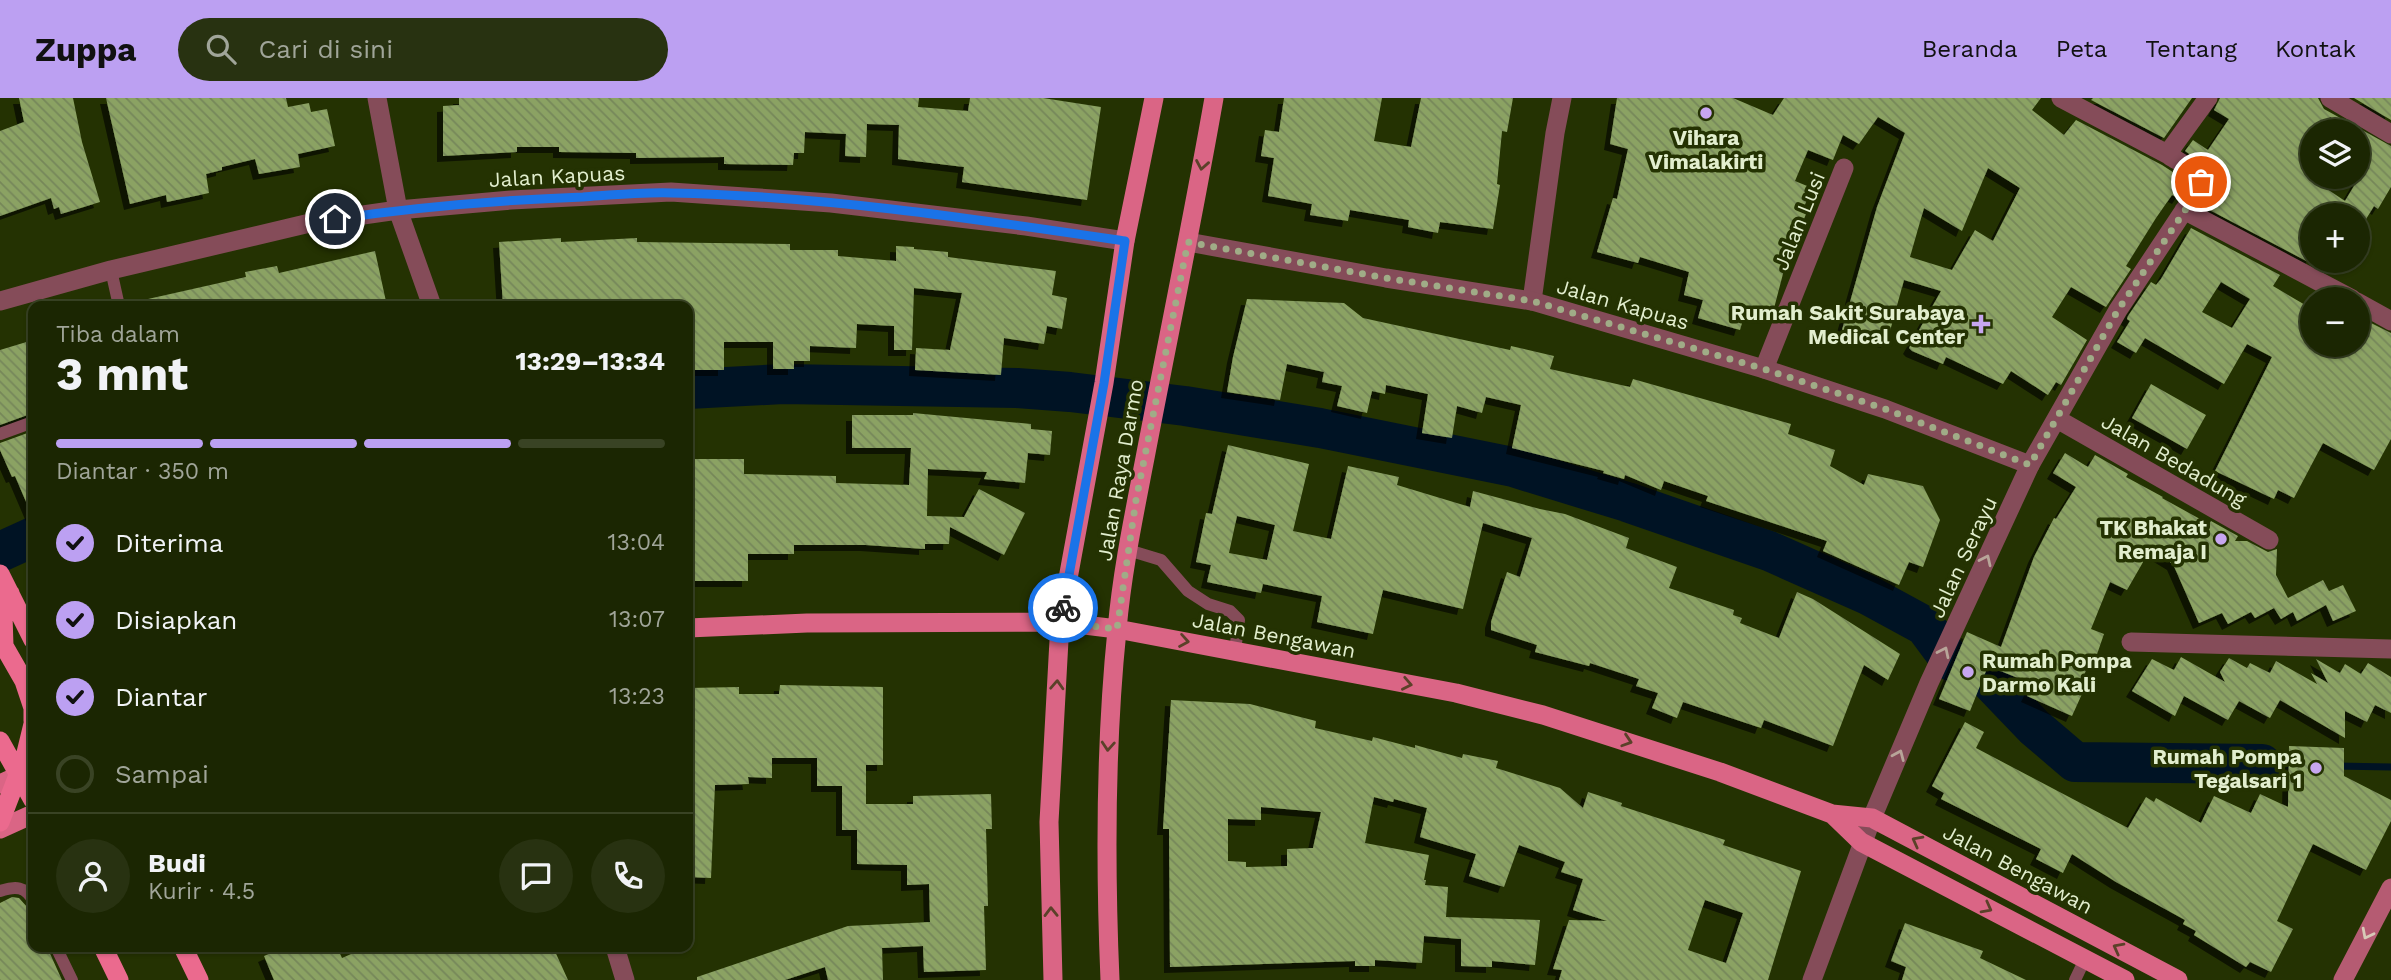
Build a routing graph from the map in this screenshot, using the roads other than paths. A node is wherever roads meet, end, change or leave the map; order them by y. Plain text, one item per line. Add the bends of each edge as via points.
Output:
1 (377, 98) edge
2 (1154, 98) edge
3 (1214, 98) edge
4 (1562, 98) edge
5 (2061, 98) edge
6 (2208, 98) edge
7 (2330, 98) edge
8 (2391, 134) edge
9 (2169, 155) junction
10 (1844, 168) dead end
11 (398, 210) junction
12 (2184, 210) junction
13 (1125, 241) junction
14 (1188, 242) junction
15 (111, 271) junction
16 (2329, 287) edge
17 (0, 301) edge
18 (118, 301) edge
19 (430, 301) edge
20 (1532, 301) junction
21 (2370, 309) edge
22 (2391, 321) edge
23 (1764, 369) junction
24 (2057, 419) junction
25 (28, 424) edge
26 (0, 434) edge
27 (2030, 465) junction
28 (2269, 540) dead end
29 (1128, 550) junction
30 (5, 584) edge
31 (1060, 622) junction
32 (693, 628) edge
33 (1117, 629) junction
34 (28, 630) edge
35 (2131, 642) dead end
36 (2391, 649) edge
37 (1236, 651) junction
38 (28, 693) edge
39 (0, 741) edge
40 (28, 748) edge
41 (17, 776) edge
42 (28, 792) edge
43 (1832, 814) junction
44 (28, 816) edge
45 (1872, 818) junction
46 (0, 822) edge
47 (0, 829) edge
48 (1861, 842) junction
49 (2391, 888) edge
50 (0, 891) edge
51 (28, 891) edge
52 (58, 952) edge
53 (107, 952) edge
54 (185, 952) edge
55 (617, 952) edge
56 (2085, 960) junction
57 (72, 980) edge
58 (119, 980) edge
59 (199, 980) edge
60 (625, 980) edge
61 (1053, 980) edge
62 (1110, 980) edge
63 (1812, 980) edge
64 (2075, 980) edge
65 (2126, 980) edge
66 (2178, 980) edge
67 (2343, 980) edge

1 - 11 street
2 - 13 main road, Jalan Raya Darmo
3 -> 14 main road, Jalan Raya Darmo
4 - 20 street
5 - 9 street
6 - 9 street
7 - 8 street
9 - 12 street, Jalan Serayu via 2199,177 2199,188
10 - 23 street, Jalan Lusi
11 - 13 street, Jalan Kapuas via 671,192 831,203
11 - 15 street, Jalan Kapuas via 314,222
11 - 19 street
12 - 16 street
12 - 24 street, Jalan Serayu via 2118,310
13 - 31 main road, Jalan Raya Darmo
14 - 20 street, Jalan Kapuas
14 - 29 main road, Jalan Raya Darmo
15 - 17 street, Jalan Kapuas
15 - 18 lane
20 - 23 street, Jalan Kapuas
21 - 22 street
23 - 27 street, Jalan Kapuas
24 - 27 street, Jalan Serayu
24 - 28 street, Jalan Bedadung
25 - 26 lane
45 -> 27 street, Jalan Serayu
29 - 33 main road, Jalan Raya Darmo
29 - 37 lane via 1161,559 1200,599 1235,614 1240,620
30 - 34 highway
30 - 38 highway via 4,646
31 - 32 main road, Jalan Bengawan
31 - 33 main road, Jalan Bengawan
61 -> 31 main road, Jalan Raya Darmo via 1049,822
33 -> 37 main road, Jalan Bengawan
33 -> 62 main road, Jalan Raya Darmo via 1106,766
35 - 36 street
37 -> 43 main road, Jalan Bengawan via 1456,693 1543,715
39 - 41 highway
40 - 41 highway
41 - 42 highway
41 - 46 highway
43 - 45 main road, Jalan Bengawan
43 - 48 main road, Jalan Bengawan
44 - 47 main road
45 - 48 street, Jalan Serayu
66 -> 45 main road, Jalan Bengawan
48 -> 56 main road, Jalan Bengawan
48 - 63 street, Jalan Serayu
49 -> 67 main road
50 - 51 lane
52 - 57 lane
53 - 58 highway
54 - 59 highway
55 - 60 street
56 - 64 lane
56 - 65 main road, Jalan Bengawan

